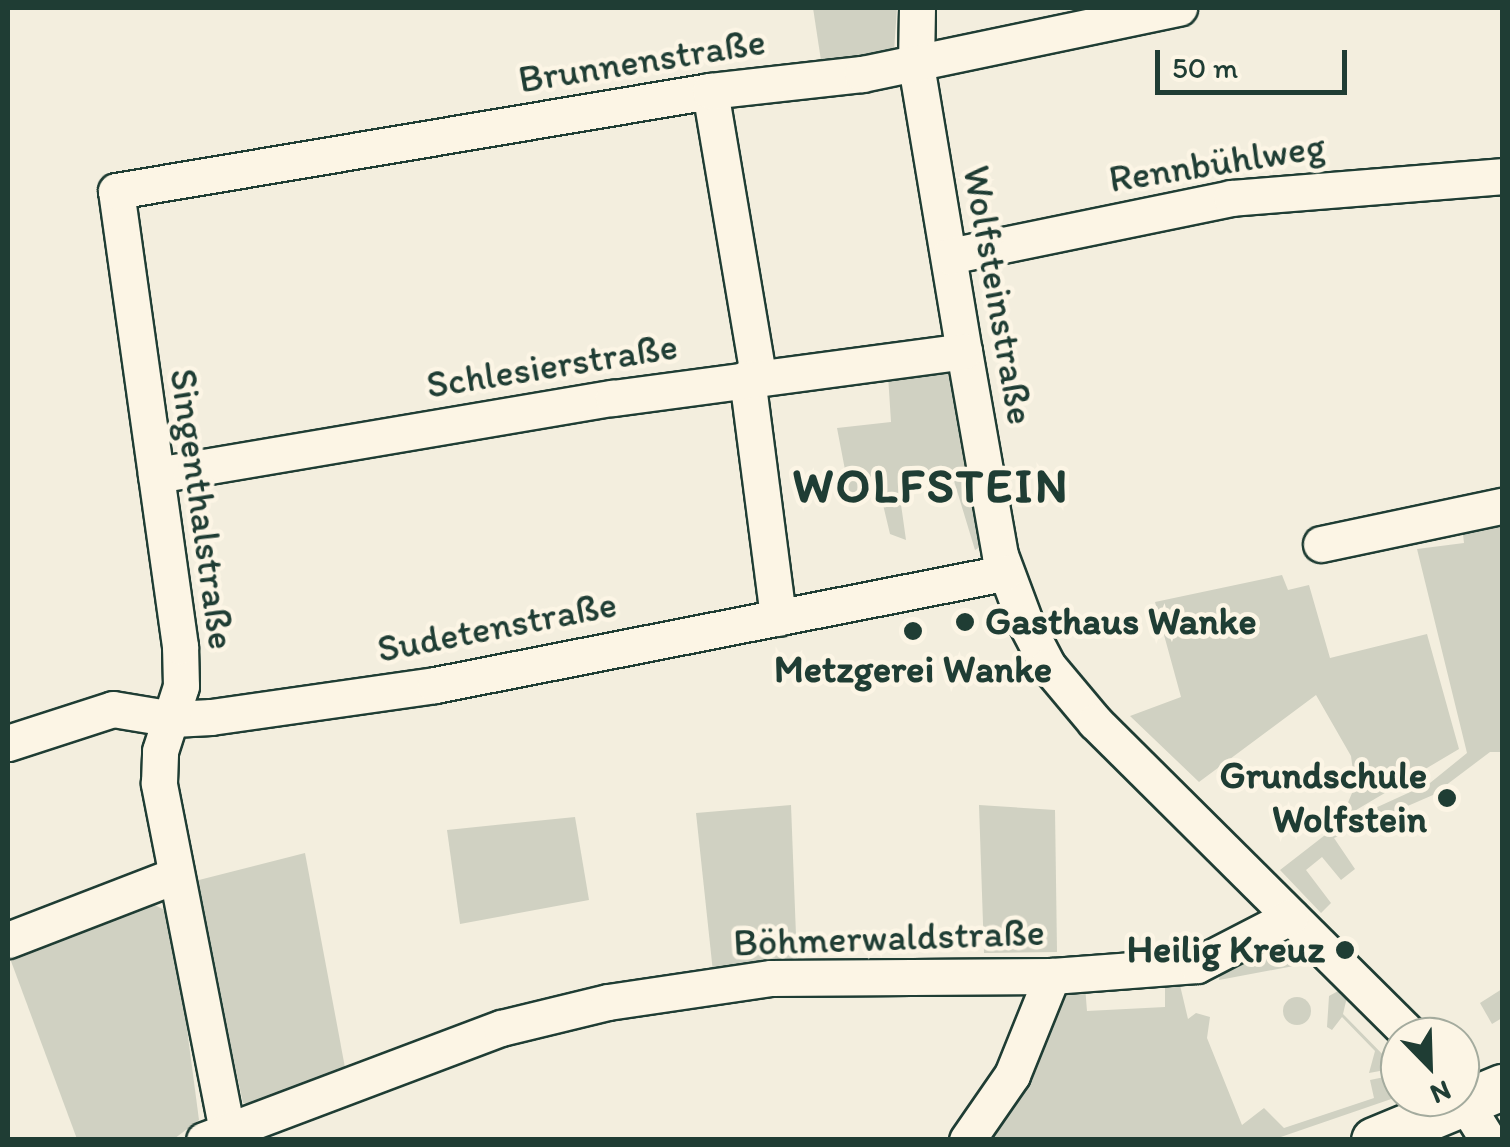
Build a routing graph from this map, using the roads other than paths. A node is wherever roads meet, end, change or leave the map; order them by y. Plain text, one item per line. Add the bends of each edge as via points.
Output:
1 (917, 8) edge
2 (1179, 8) edge
3 (916, 65) junction
4 (710, 91) junction
5 (1502, 176) edge
6 (116, 191) joint
7 (948, 256) junction
8 (964, 351) junction
9 (752, 377) junction
10 (156, 475) junction
11 (1502, 506) edge
12 (1321, 544) dead end
13 (1004, 573) junction
14 (778, 618) junction
15 (173, 719) junction
16 (8, 743) edge
17 (174, 876) junction
18 (1290, 917) junction
19 (8, 940) edge
20 (1052, 976) junction
21 (1392, 1017) edge
22 (1447, 1117) edge
23 (215, 1135) edge
24 (967, 1140) edge
25 (1374, 1140) edge

1 - 3 street, Wolfsteinstraße
2 - 3 street, Brunnenstraße
3 - 4 street, Brunnenstraße
3 - 7 street, Wolfsteinstraße
4 - 6 street, Brunnenstraße
4 - 9 street
5 - 7 street, Rennbühlweg via 1231,198
6 - 10 street, Singenthalstraße
7 - 8 street, Wolfsteinstraße
8 - 9 street, Schlesierstraße
8 - 13 street, Wolfsteinstraße
9 - 10 street, Schlesierstraße
9 - 14 street
10 - 15 street, Singenthalstraße via 180,646
11 - 12 street
13 - 14 street, Sudetenstraße
13 - 18 street, Wolfsteinstraße via 1024,622 1068,692
14 - 15 street, Sudetenstraße via 435,685
15 - 16 street, Sudetenstraße via 114,709
15 - 17 street, Singenthalstraße via 158,764
17 - 19 street
17 - 23 street, Singenthalstraße
18 - 20 street, Böhmerwaldstraße via 1197,965
18 - 21 street, Wolfsteinstraße
20 - 23 street, Böhmerwaldstraße via 771,978 608,1002 501,1028
20 - 24 street via 1012,1074
22 - 25 main road

